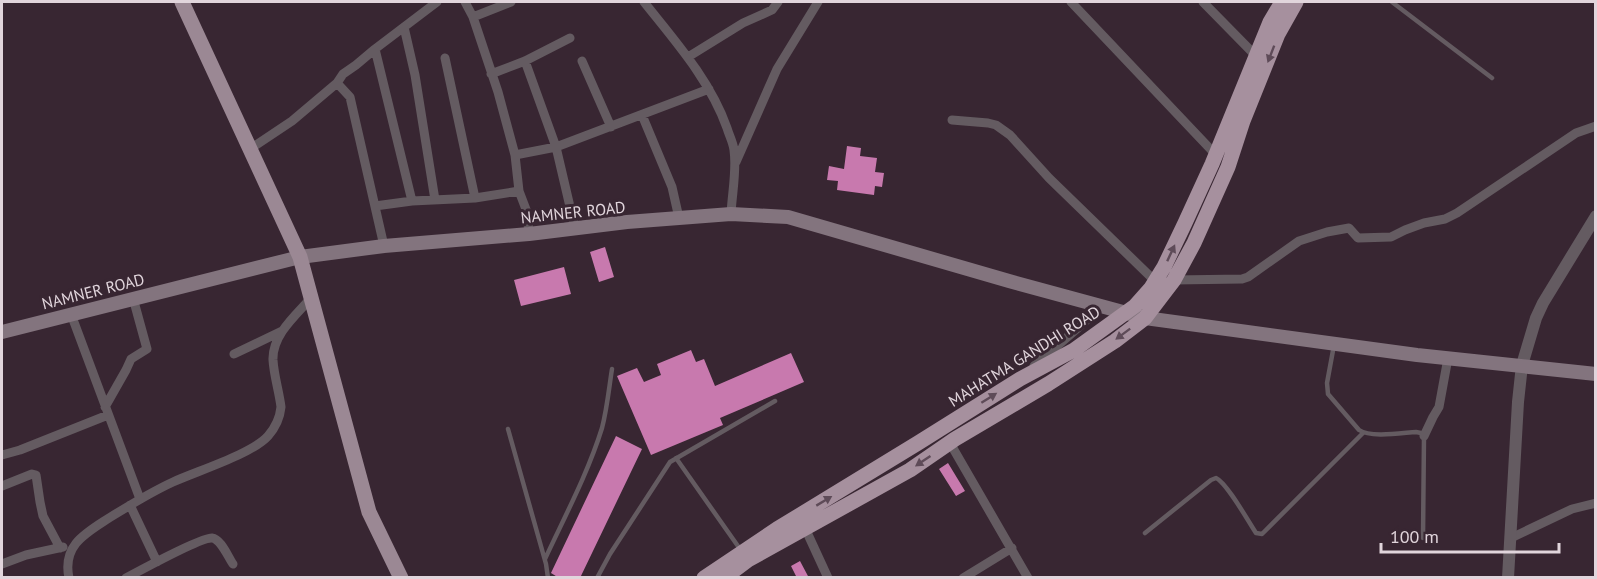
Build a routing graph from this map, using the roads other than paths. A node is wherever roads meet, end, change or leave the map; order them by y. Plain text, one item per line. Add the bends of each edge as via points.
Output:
1 (182, 2) edge
2 (437, 2) edge
3 (465, 2) edge
4 (511, 2) edge
5 (644, 2) edge
6 (778, 2) edge
7 (818, 2) edge
8 (1071, 2) edge
9 (1203, 2) edge
10 (1282, 2) edge
11 (1296, 2) edge
12 (1392, 2) edge
13 (473, 17) junction
14 (404, 27) junction
15 (570, 38) dead end
16 (375, 49) junction
17 (1256, 56) junction
18 (688, 57) junction
19 (445, 58) dead end
20 (525, 61) junction
21 (582, 61) dead end
22 (491, 74) junction
23 (1492, 78) dead end
24 (337, 83) junction
25 (709, 89) junction
26 (642, 115) junction
27 (952, 120) dead end
28 (1596, 126) edge
29 (611, 127) junction
30 (556, 147) junction
31 (250, 149) junction
32 (515, 155) junction
33 (1216, 155) junction
34 (735, 162) junction
35 (519, 191) junction
36 (475, 198) junction
37 (435, 200) junction
38 (412, 201) junction
39 (375, 206) junction
40 (731, 214) junction
41 (1596, 216) edge
42 (679, 218) junction
43 (575, 228) junction
44 (529, 234) junction
45 (384, 246) junction
46 (300, 257) junction
47 (1174, 280) junction
48 (1155, 281) junction
49 (133, 298) junction
50 (311, 298) junction
51 (1102, 306) junction
52 (1126, 313) junction
53 (71, 314) junction
54 (1145, 318) junction
55 (282, 331) junction
56 (2, 332) edge
57 (1334, 345) junction
58 (234, 354) dead end
59 (1448, 358) junction
60 (1522, 365) junction
61 (612, 369) dead end
62 (1596, 374) edge
63 (1016, 381) junction
64 (775, 401) dead end
65 (107, 411) junction
66 (508, 429) dead end
67 (1363, 433) junction
68 (1424, 436) junction
69 (950, 442) junction
70 (2, 456) edge
71 (676, 458) junction
72 (2, 486) edge
73 (140, 498) junction
74 (1596, 503) edge
75 (130, 505) junction
76 (799, 532) junction
77 (1145, 533) dead end
78 (1423, 538) dead end
79 (1511, 538) junction
80 (73, 545) junction
81 (60, 548) junction
82 (1012, 549) junction
83 (742, 552) junction
84 (545, 559) junction
85 (157, 562) junction
86 (2, 564) edge
87 (232, 564) dead end
88 (69, 578) edge
89 (126, 578) edge
90 (401, 578) edge
91 (548, 578) edge
92 (597, 578) edge
93 (704, 578) edge
94 (724, 578) edge
95 (828, 578) edge
96 (963, 578) edge
97 (1028, 578) edge
98 (1508, 578) edge

1 - 31 main road
2 - 14 street
3 - 13 street
4 - 13 street
5 - 18 street
6 - 18 street via 772,10
7 - 34 street via 777,69
8 - 33 street
9 - 17 street
10 - 17 highway, MAHATMA GANDHI ROAD
11 -> 47 highway, MAHATMA GANDHI ROAD via 1278,34 1227,167
12 - 23 lane
13 - 22 street
14 - 16 street
14 - 37 street
15 - 20 street
16 - 24 street
16 - 38 street
17 - 33 highway, MAHATMA GANDHI ROAD
18 - 25 street
19 - 36 street
20 - 22 street
20 - 30 street
21 - 29 street
22 - 32 street
24 - 31 street via 292,121
24 - 39 street via 350,97
25 - 26 street
25 - 34 street via 722,113
26 - 29 street
26 - 42 street via 672,187
27 - 48 street via 996,125 1010,135
28 - 47 street via 1558,144 1447,218 1385,238 1358,238 1349,228 1327,232 1299,241 1248,277
29 - 30 street
30 - 32 street
30 - 43 street
31 - 46 main road
32 - 35 street
48 -> 33 highway, MAHATMA GANDHI ROAD
34 - 40 street
35 - 36 street
35 - 44 street via 527,212
36 - 37 street
37 - 38 street
38 - 39 street
39 - 45 street
40 - 42 main road, NAMNER ROAD
40 - 51 main road, NAMNER ROAD via 788,217
41 - 60 street via 1543,303
42 - 43 main road, NAMNER ROAD
43 - 44 main road, NAMNER ROAD
44 - 45 main road, NAMNER ROAD
45 - 46 main road, NAMNER ROAD
46 - 49 main road, NAMNER ROAD
46 - 50 main road
47 - 54 highway, MAHATMA GANDHI ROAD
48 - 52 highway, MAHATMA GANDHI ROAD
49 - 53 main road, NAMNER ROAD
49 - 65 street via 147,349 130,359
50 - 55 street
50 - 90 main road via 369,512
51 - 52 main road, NAMNER ROAD
51 - 63 street
52 - 54 main road, NAMNER ROAD
52 - 63 highway, MAHATMA GANDHI ROAD via 1074,350
53 - 56 main road, NAMNER ROAD
53 - 65 street
54 - 57 main road, NAMNER ROAD
54 -> 69 highway, MAHATMA GANDHI ROAD via 1048,384
55 - 58 street
55 - 73 street via 273,360 280,414 268,435 235,456
57 - 59 main road, NAMNER ROAD
57 - 67 lane via 1328,394
59 - 60 main road, NAMNER ROAD
59 - 68 street via 1439,407
60 - 62 main road, NAMNER ROAD
60 - 79 street
61 - 84 lane via 599,437
83 -> 63 highway, MAHATMA GANDHI ROAD
64 - 71 lane
65 - 70 street
65 - 73 street
66 - 84 lane
67 - 68 lane via 1416,432
67 - 77 lane via 1263,534 1256,533 1216,478
68 - 78 lane
69 -> 76 highway, MAHATMA GANDHI ROAD via 910,470
69 - 82 street
71 - 83 lane
71 - 92 lane via 665,468
72 - 81 street via 36,475 43,516
73 - 75 street
74 - 79 street via 1572,509
75 - 80 street
75 - 85 street
76 - 94 highway, MAHATMA GANDHI ROAD
76 - 95 street
79 - 98 street
80 - 81 street
80 - 88 street
81 - 86 street
82 - 96 street
82 - 97 street
83 - 93 highway, MAHATMA GANDHI ROAD
84 - 91 lane
85 - 87 street via 211,538 220,544
85 - 89 street

